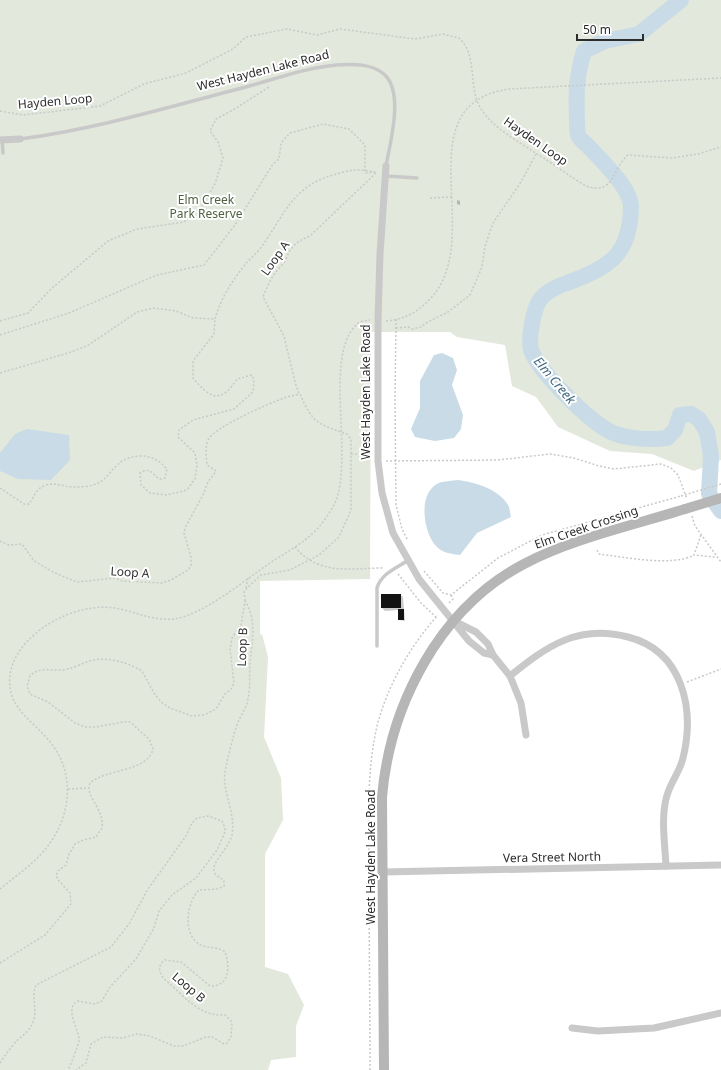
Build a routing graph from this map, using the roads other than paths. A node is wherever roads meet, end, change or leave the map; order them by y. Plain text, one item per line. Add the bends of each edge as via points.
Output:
1 (20, 139) joint
2 (1, 140) edge
3 (3, 153) dead end
4 (386, 166) joint
5 (385, 176) junction
6 (417, 178) dead end
7 (721, 498) edge
8 (407, 561) junction
9 (454, 621) junction
10 (377, 646) dead end
11 (493, 655) junction
12 (510, 676) junction
13 (526, 735) dead end
14 (721, 865) edge
15 (666, 866) junction
16 (383, 872) junction
17 (721, 1013) edge
18 (572, 1028) dead end
19 (384, 1070) edge

1 - 2 street, West Hayden Lake Road
1 - 4 lane, West Hayden Lake Road via 84,129 326,66 359,64 371,67 386,76 394,94 395,108
2 - 3 lane
4 - 5 street, West Hayden Lake Road
5 - 6 lane
5 - 8 street, West Hayden Lake Road via 378,306 378,457 386,513
7 - 9 main road, Elm Creek Crossing, bridge via 537,557 489,586
8 - 9 street, West Hayden Lake Road
8 - 10 lane via 381,578 377,588
9 - 11 street via 469,641 484,653
9 - 11 street via 476,632 488,644
9 - 16 main road, West Hayden Lake Road via 416,678 402,707 392,737 382,797
11 - 12 street
12 - 13 street via 521,703
12 - 15 street via 542,650 573,636 615,633 653,648 674,669 682,684 687,705 687,733 683,759 665,800
14 - 15 street, Vera Street North
15 - 16 street, Vera Street North
16 - 19 main road, West Hayden Lake Road
17 - 18 street via 654,1028 598,1031

